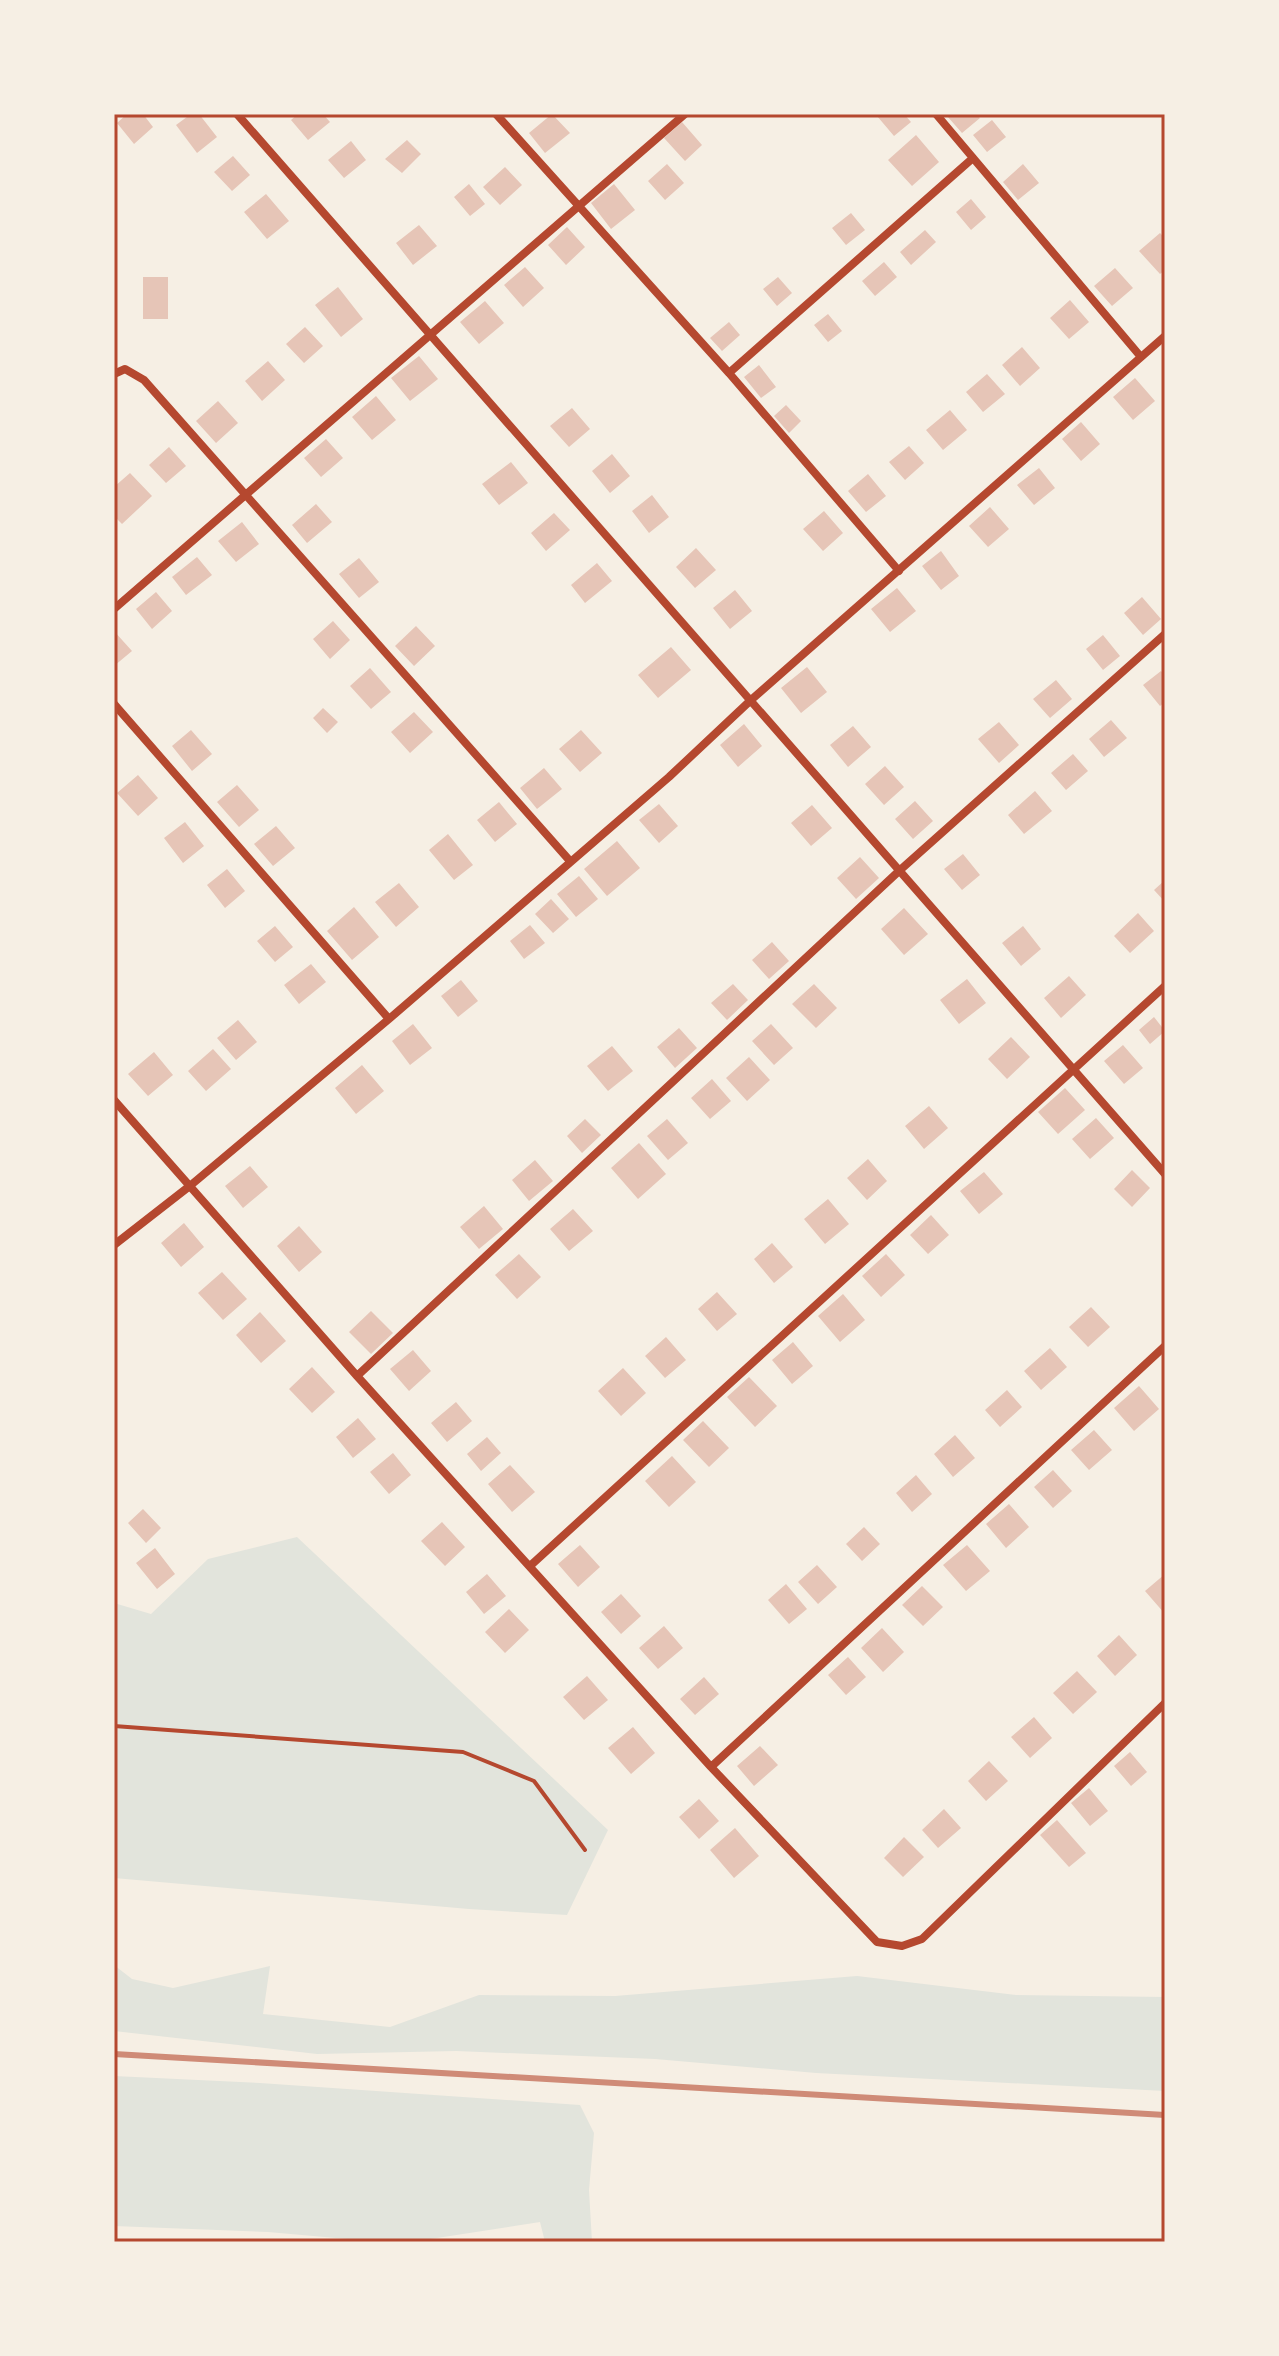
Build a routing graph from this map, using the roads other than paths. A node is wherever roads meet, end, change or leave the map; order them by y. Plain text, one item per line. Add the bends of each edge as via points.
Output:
1 (237, 114) edge
2 (496, 114) edge
3 (685, 114) edge
4 (936, 114) edge
5 (973, 158) junction
6 (580, 205) junction
7 (430, 335) junction
8 (1165, 336) edge
9 (1141, 357) junction
10 (729, 373) junction
11 (114, 374) edge
12 (245, 495) junction
13 (899, 571) junction
14 (114, 609) edge
15 (1165, 634) edge
16 (751, 700) junction
17 (114, 704) edge
18 (570, 861) junction
19 (899, 871) junction
20 (1165, 986) edge
21 (389, 1019) junction
22 (1073, 1070) junction
23 (114, 1100) edge
24 (1165, 1174) edge
25 (191, 1185) junction
26 (114, 1245) edge
27 (1165, 1346) edge
28 (357, 1376) junction
29 (530, 1566) junction
30 (1165, 1703) edge
31 (711, 1767) junction

1 - 7 street
2 - 6 street
3 - 6 street
4 - 5 street
5 - 9 street
5 - 10 street
6 - 7 street
6 - 10 street
7 - 12 street
7 - 16 street
8 - 9 street
9 - 13 street
10 - 13 street
11 - 12 street via 125,369 144,380
12 - 14 street
12 - 18 street
13 - 16 street
15 - 19 street
16 - 18 street
16 - 19 street
17 - 21 street
18 - 21 street
19 - 22 street
19 - 28 street
20 - 22 street
21 - 25 street
22 - 24 street
22 - 29 street
23 - 25 street
25 - 26 street
25 - 28 street
27 - 31 street
28 - 29 street
29 - 31 street
30 - 31 street via 922,1939 902,1946 877,1942

